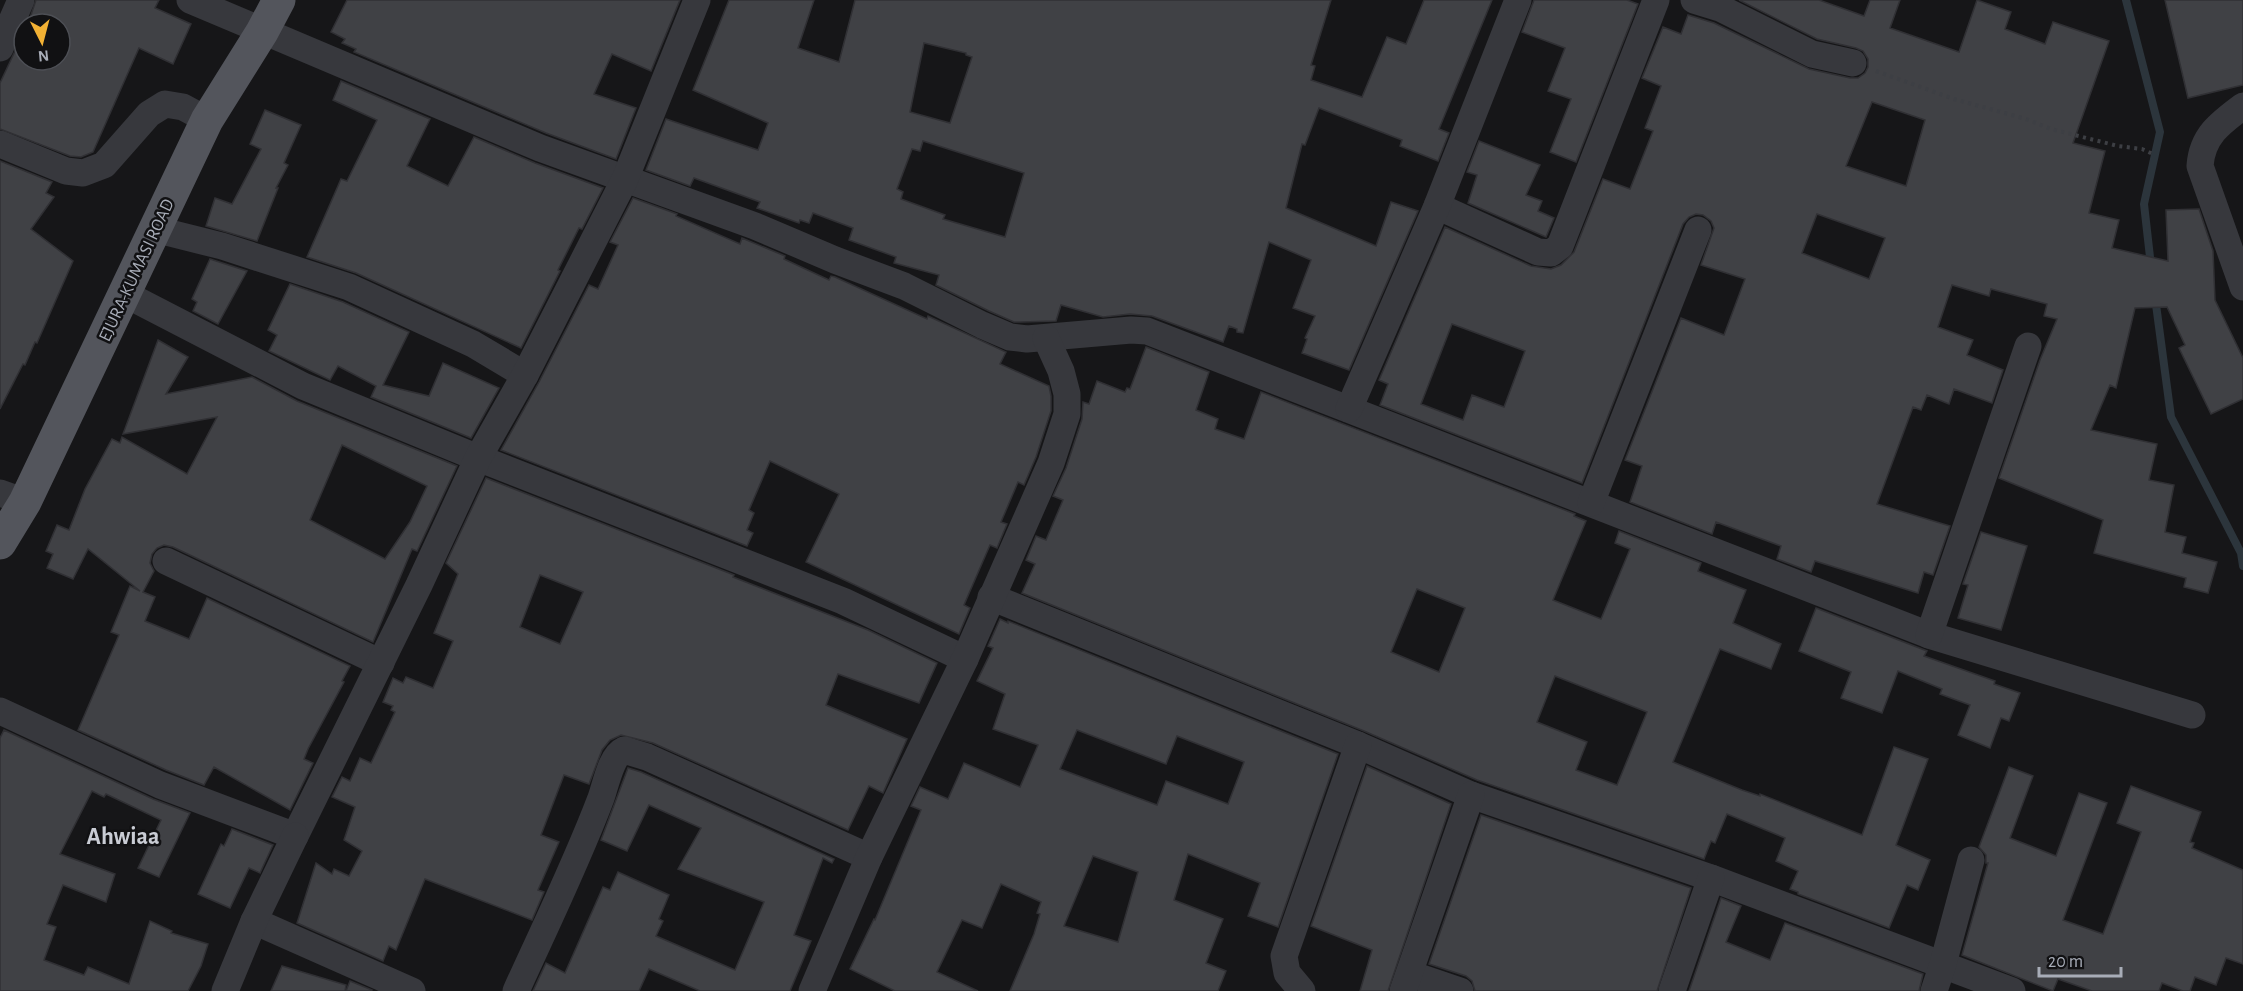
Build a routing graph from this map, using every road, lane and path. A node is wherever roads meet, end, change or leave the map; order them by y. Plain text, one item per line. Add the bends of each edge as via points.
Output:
1 (21, 0) edge
2 (190, 0) edge
3 (279, 0) edge
4 (697, 0) edge
5 (1518, 0) edge
6 (1656, 0) edge
7 (1694, 0) edge
8 (262, 32) junction
9 (0, 48) edge
10 (1853, 63) joint
11 (2243, 106) edge
12 (207, 120) junction
13 (0, 144) edge
14 (2155, 155) dead end
15 (625, 178) junction
16 (1437, 206) junction
17 (154, 229) junction
18 (1698, 230) dead end
19 (2243, 287) edge
20 (125, 294) junction
21 (1046, 338) junction
22 (2028, 346) dead end
23 (525, 375) junction
24 (1349, 409) junction
25 (478, 458) junction
26 (13, 498) edge
27 (1591, 503) junction
28 (0, 543) edge
29 (166, 561) dead end
30 (991, 597) junction
31 (1929, 635) junction
32 (965, 659) junction
33 (381, 663) junction
34 (0, 711) edge
35 (2192, 715) dead end
36 (1358, 745) junction
37 (1471, 795) junction
38 (295, 836) junction
39 (868, 857) junction
40 (1971, 860) dead end
41 (1712, 878) junction
42 (254, 921) junction
43 (1943, 964) junction
44 (1406, 982) edge
45 (225, 991) edge
46 (412, 991) edge
47 (516, 991) edge
48 (812, 991) edge
49 (1302, 991) edge
50 (1460, 991) edge
51 (1672, 991) edge
52 (1934, 991) edge
53 (2012, 991) edge

1 - 9 street
2 - 8 street
3 - 8 main road, EJURA-KUMASI ROAD
4 - 15 street
5 - 16 street
6 - 16 street via 1560,246 1551,253 1538,252
7 - 10 street via 1812,54
8 - 12 main road, EJURA-KUMASI ROAD
8 - 15 street via 540,148
10 - 14 path via 2051,129
11 - 19 street via 2222,122 2207,141 2201,151 2200,166
12 - 13 street via 183,107 165,104 149,114 104,165 83,173 66,171
12 - 17 main road, EJURA-KUMASI ROAD
15 - 21 street via 904,286 1010,337
15 - 23 street
16 - 24 street
17 - 20 main road, EJURA-KUMASI ROAD
17 - 23 street via 222,246 349,287 473,344
18 - 27 street
20 - 25 street via 303,386
20 - 26 main road, EJURA-KUMASI ROAD
21 - 24 street via 1147,331
21 - 30 street via 1061,371 1067,414 1051,463
22 - 31 street
23 - 25 street
24 - 27 street
25 - 32 street via 843,600
25 - 33 street
26 - 28 main road, EJURA-KUMASI ROAD
27 - 31 street
29 - 33 street
30 - 32 street
30 - 36 street
31 - 35 street
32 - 39 street
33 - 38 street
34 - 38 street via 160,785
36 - 37 street
36 - 49 street via 1284,956 1287,974
37 - 41 street
37 - 44 street
38 - 42 street
39 - 47 street via 624,750 613,764 590,826
39 - 48 street
40 - 43 street
41 - 43 street
41 - 51 street
42 - 45 street
42 - 46 street
43 - 52 street
43 - 53 street
44 - 50 street

